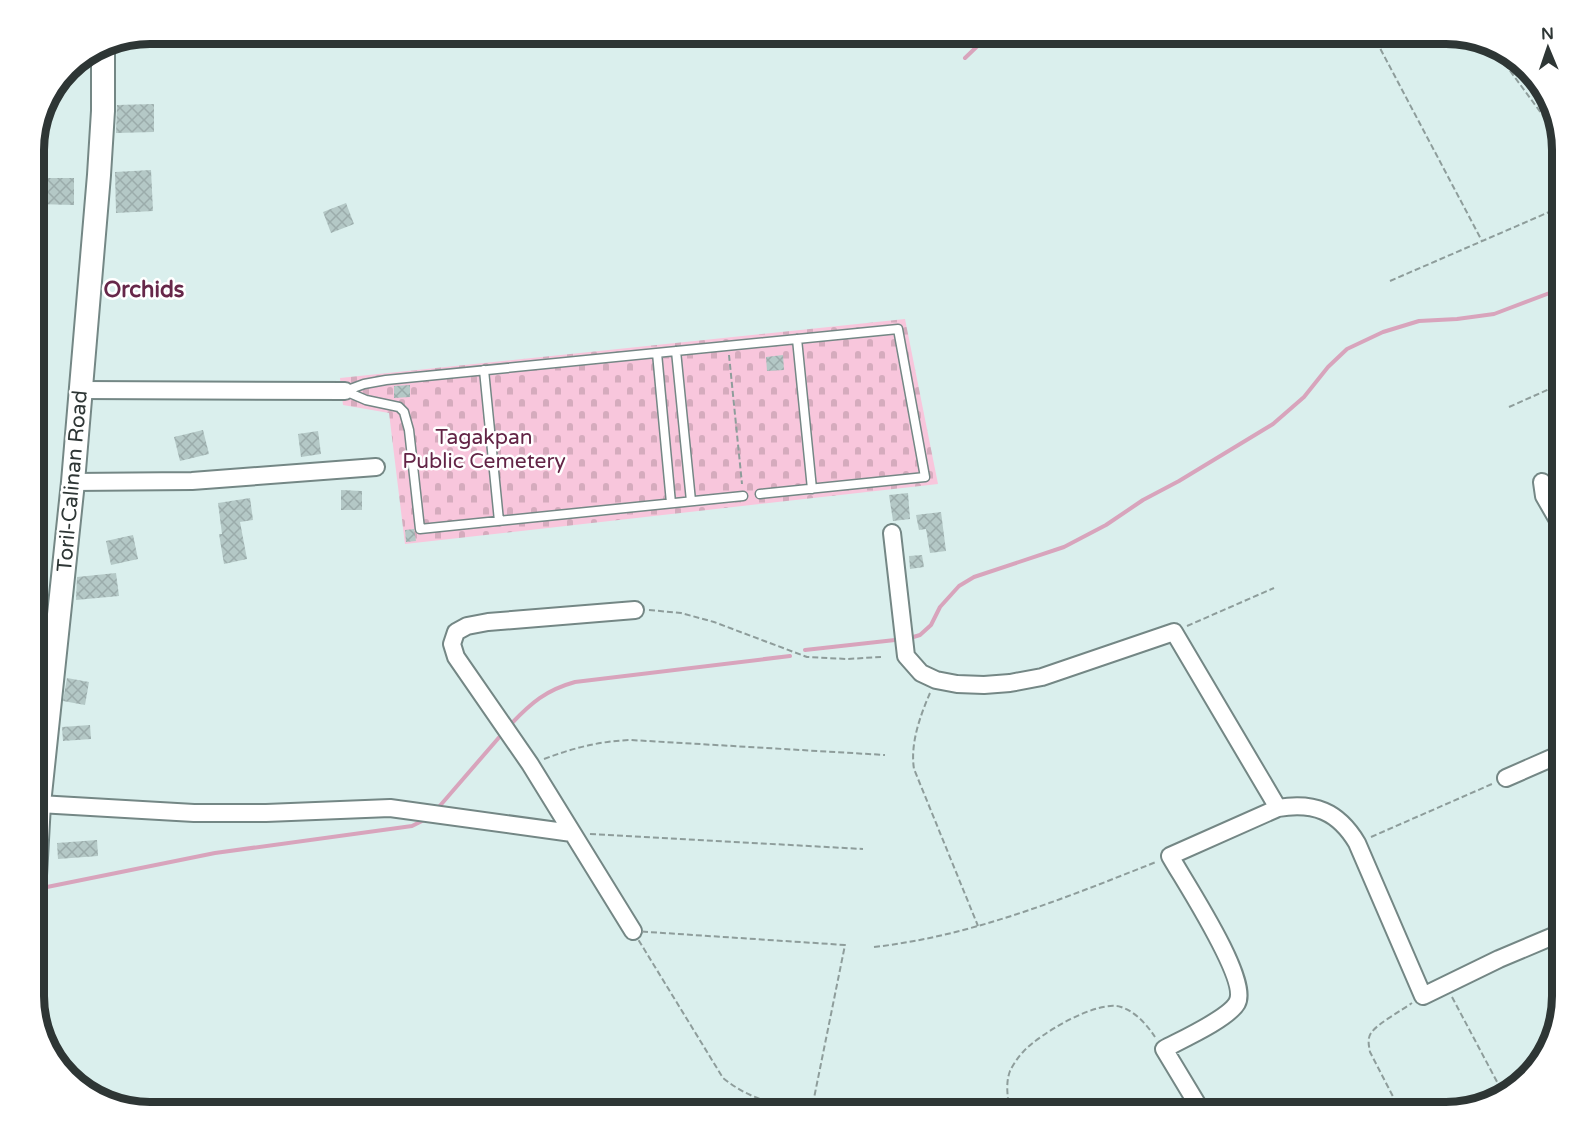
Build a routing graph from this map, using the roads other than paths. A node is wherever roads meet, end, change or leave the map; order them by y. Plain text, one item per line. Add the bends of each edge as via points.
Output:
1 (104, 54) edge
2 (797, 339) junction
3 (676, 351) junction
4 (657, 353) junction
5 (484, 370) junction
6 (81, 390) junction
7 (345, 391) junction
8 (376, 467) dead end
9 (1542, 482) dead end
10 (73, 483) junction
11 (812, 489) junction
12 (760, 494) dead end
13 (743, 496) road end
14 (691, 501) junction
15 (671, 503) junction
16 (1552, 510) edge
17 (499, 521) junction
18 (892, 533) dead end
19 (635, 610) road end
20 (44, 757) edge
21 (1552, 758) edge
22 (1506, 778) road end
23 (44, 804) edge
24 (1278, 808) junction
25 (572, 832) junction
26 (633, 931) road end
27 (1552, 937) edge
28 (1196, 1102) edge

1 - 6 main road, Toril-Calinan Road via 104,111
2 - 3 lane
2 - 11 lane
2 - 11 lane via 898,329 925,477
3 - 4 lane
3 - 14 lane
4 - 5 lane
4 - 15 lane
5 - 7 lane via 375,381
5 - 17 lane
6 - 7 street
6 - 10 main road, Toril-Calinan Road
7 - 17 lane via 399,407 404,412 420,529
8 - 10 street via 192,481
9 - 16 street
10 - 20 main road, Toril-Calinan Road
11 - 12 lane
13 - 14 lane
14 - 15 lane
15 - 17 lane
18 - 24 street via 906,656 921,673 957,684 1010,683 1042,677 1174,632
19 - 25 street via 488,622 456,632 452,644 469,679 495,712
21 - 22 street
23 - 25 street via 204,813 390,808
24 - 27 street via 1297,805 1325,812 1348,828 1423,996
24 - 28 street via 1170,856 1229,959 1239,989 1238,1002 1231,1011 1164,1049
25 - 26 street

